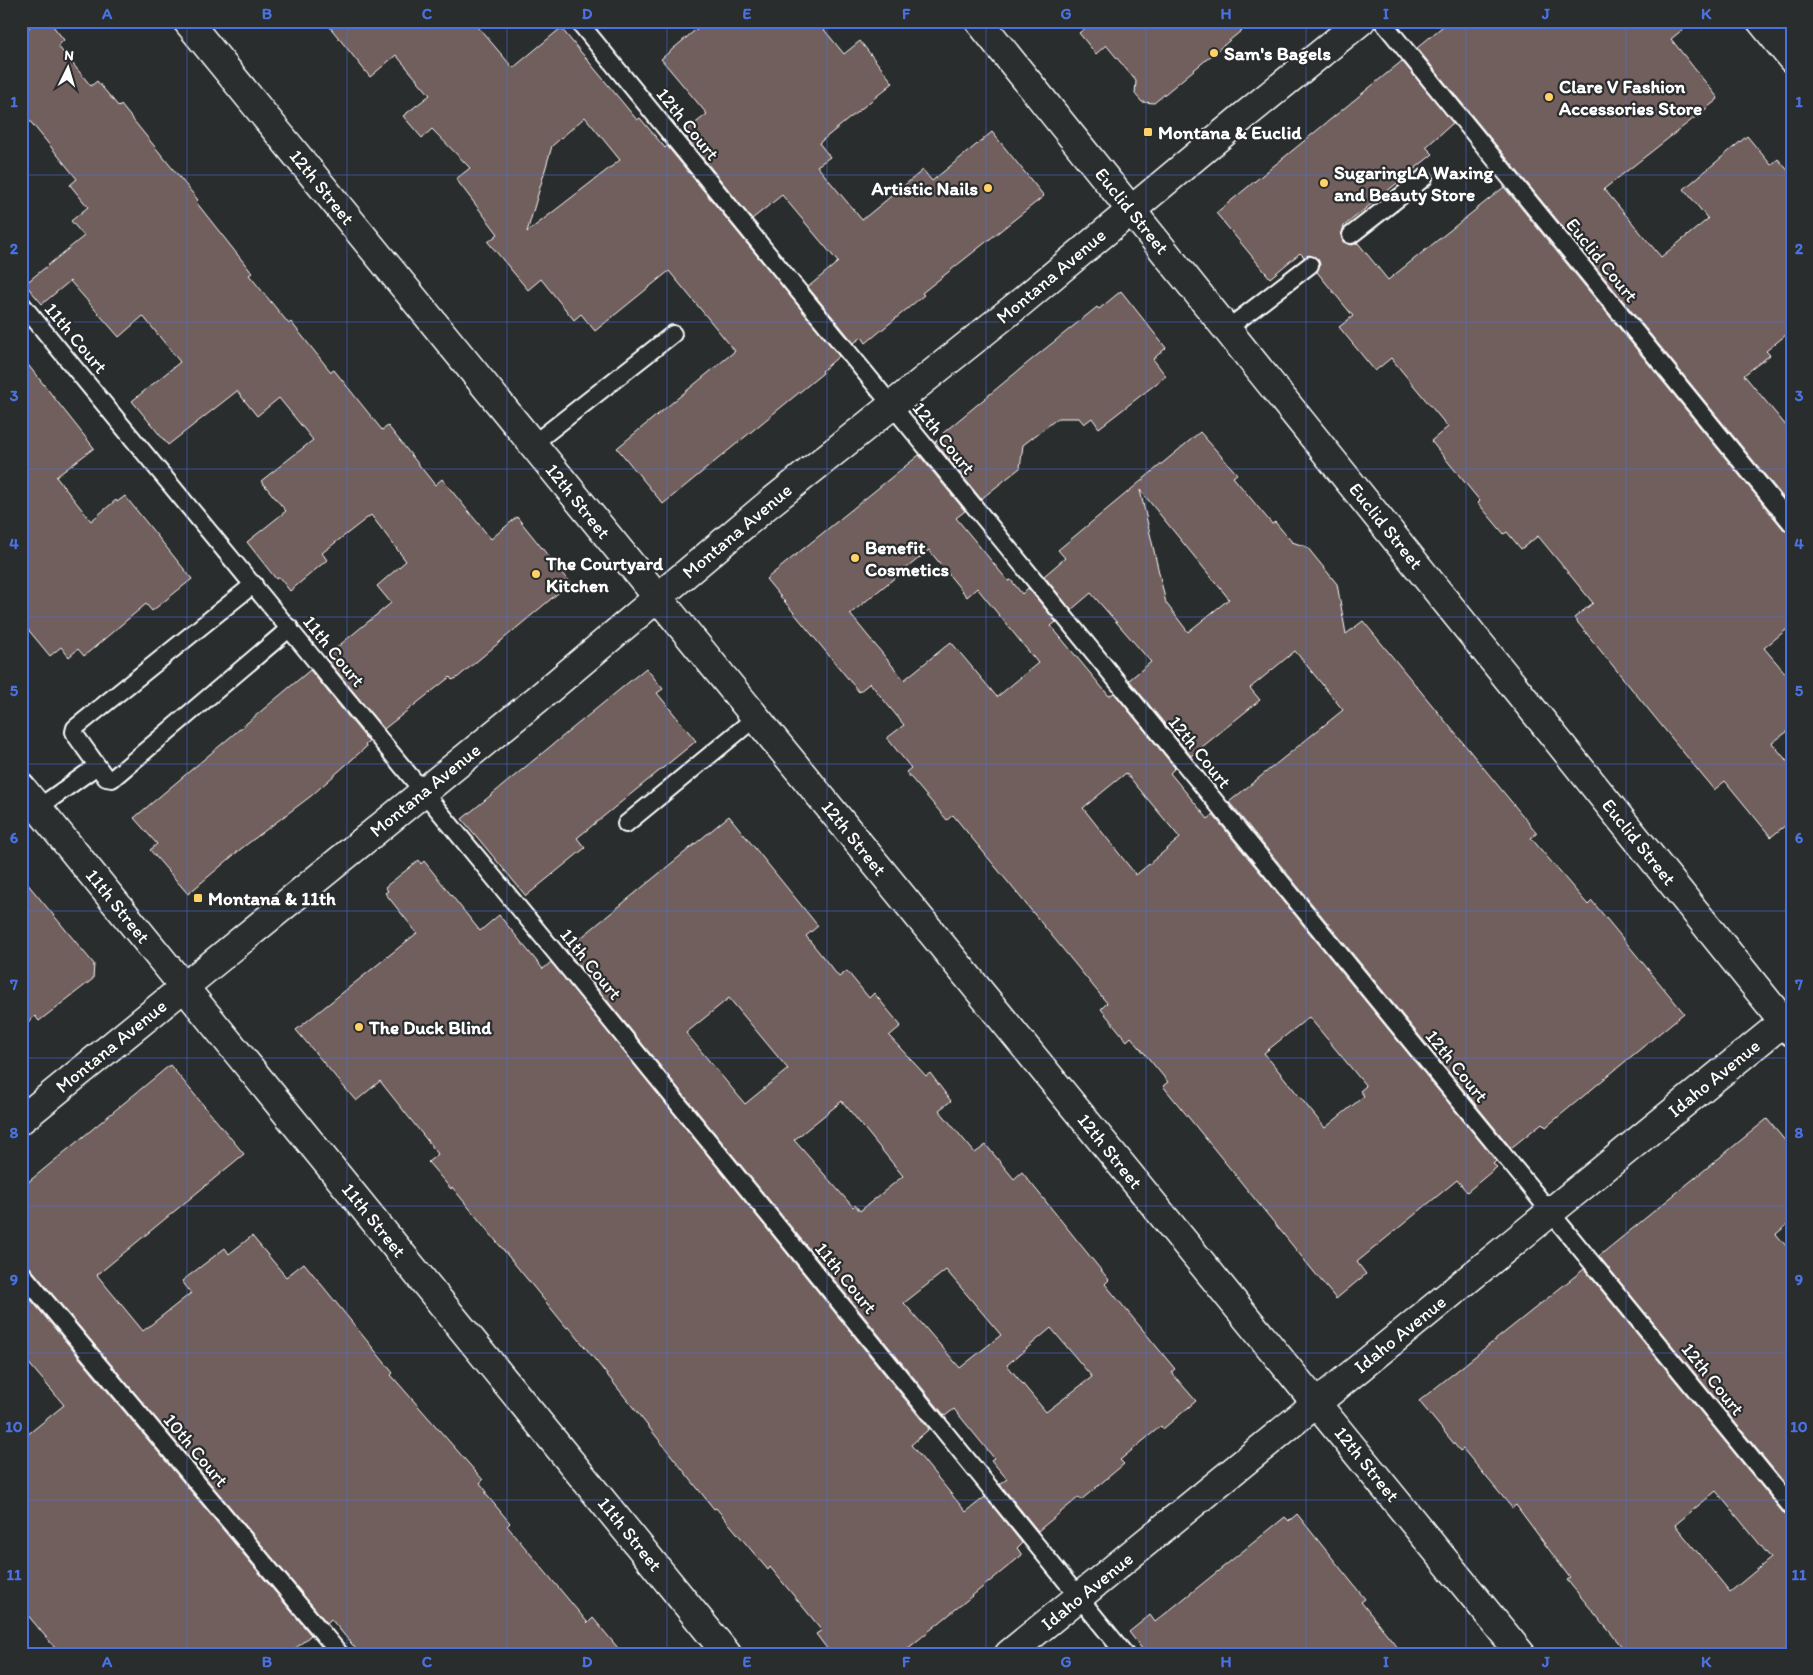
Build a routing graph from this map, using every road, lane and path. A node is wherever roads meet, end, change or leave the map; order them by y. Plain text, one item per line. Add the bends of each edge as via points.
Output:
1 (187, 21) edge
2 (578, 21) edge
3 (979, 21) edge
4 (1361, 21) edge
5 (1382, 21) edge
6 (1761, 21) edge
7 (1792, 59) edge
8 (1424, 178) dead end
9 (1131, 209) junction
10 (1351, 235) dead end
11 (1310, 265) dead end
12 (21, 303) edge
13 (1227, 329) junction
14 (673, 334) dead end
15 (892, 406) junction
16 (532, 444) junction
17 (1792, 524) edge
18 (254, 584) junction
19 (657, 598) junction
20 (290, 628) junction
21 (755, 718) junction
22 (97, 766) junction
23 (21, 787) edge
24 (423, 792) junction
25 (38, 808) junction
26 (626, 824) dead end
27 (184, 987) junction
28 (1789, 1023) edge
29 (21, 1120) edge
30 (1550, 1212) junction
31 (21, 1272) edge
32 (1317, 1402) junction
33 (1792, 1508) edge
34 (1079, 1597) junction
35 (340, 1654) edge
36 (727, 1654) edge
37 (1009, 1654) edge
38 (1125, 1654) edge
39 (1521, 1654) edge

1 - 16 street, 12th Street
2 - 15 lane, 12th Court
3 - 9 street, Euclid Street
4 - 9 street, Montana Avenue
5 - 17 lane, Euclid Court
6 - 7 street
8 - 10 lane
9 - 13 street, Euclid Street
9 - 15 street, Montana Avenue
11 - 13 lane
12 - 18 lane, 11th Court
13 - 28 street, Euclid Street
14 - 16 lane
15 - 19 street, Montana Avenue
15 - 30 lane, 12th Court
16 - 19 street, 12th Street
18 - 20 lane, 11th Court
18 - 22 lane via 75,728 76,736
19 - 21 street, 12th Street
19 - 24 street, Montana Avenue
20 - 22 lane via 112,779 106,778
20 - 24 lane, 11th Court
21 - 26 lane
21 - 32 street, 12th Street
22 - 25 lane
23 - 25 street, 11th Street
24 - 27 street, Montana Avenue
24 - 34 lane, 11th Court
25 - 27 street, 11th Street
27 - 29 street, Montana Avenue
27 - 36 street, 11th Street
28 - 30 street, Idaho Avenue
30 - 32 street, Idaho Avenue
30 - 33 lane, 12th Court
31 - 35 lane, 10th Court
32 - 34 street, Idaho Avenue
32 - 39 street, 12th Street
34 - 37 street, Idaho Avenue
34 - 38 lane, 11th Court

